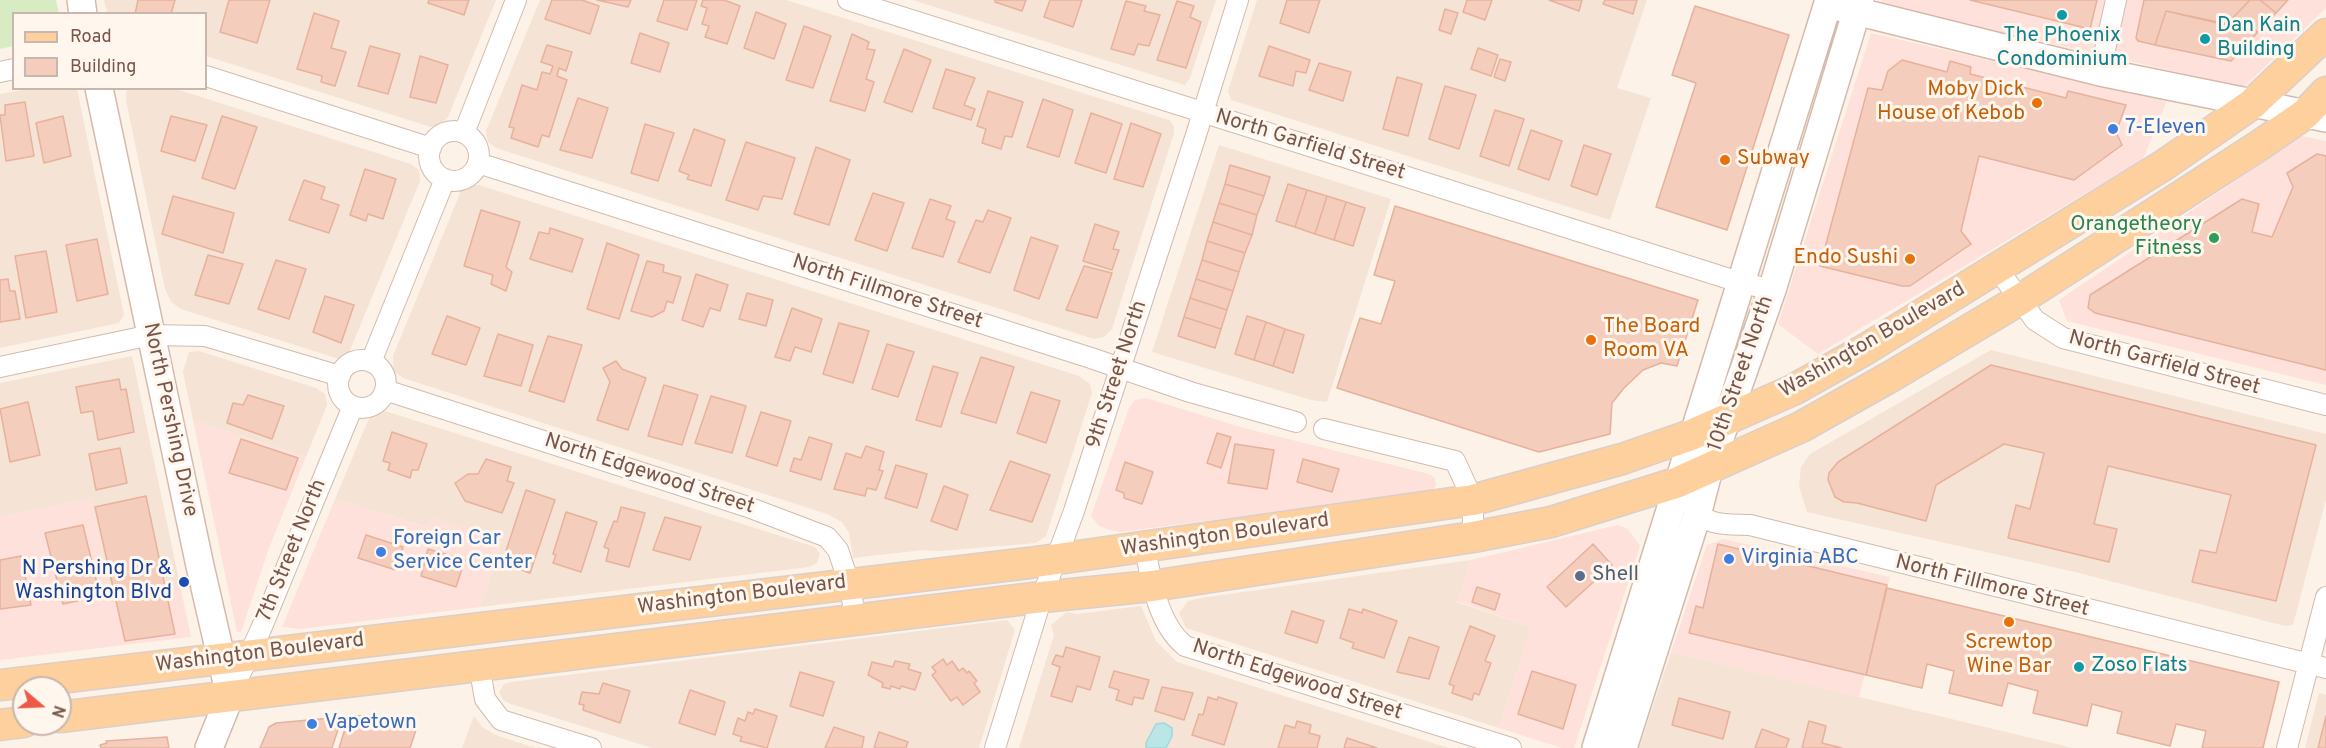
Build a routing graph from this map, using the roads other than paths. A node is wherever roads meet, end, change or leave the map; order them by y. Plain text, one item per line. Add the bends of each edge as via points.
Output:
1 (516, 0) edge
2 (848, 0) edge
3 (1238, 0) edge
4 (2116, 0) edge
5 (1824, 1) edge
6 (1858, 6) edge
7 (2326, 34) edge
8 (2100, 72) junction
9 (207, 76) edge
10 (99, 90) edge
11 (2326, 92) edge
12 (2252, 104) junction
13 (1203, 112) junction
14 (2315, 116) edge
15 (464, 132) junction
16 (431, 148) junction
17 (478, 163) junction
18 (445, 179) junction
19 (1996, 267) junction
20 (1739, 282) junction
21 (1772, 290) junction
22 (2020, 299) junction
23 (151, 335) junction
24 (371, 362) junction
25 (0, 367) edge
26 (1119, 367) junction
27 (340, 376) junction
28 (385, 390) junction
29 (2326, 405) edge
30 (353, 406) junction
31 (1724, 421) junction
32 (1296, 422) dead end
33 (1324, 429) dead end
34 (1691, 435) junction
35 (1708, 470) junction
36 (1676, 483) junction
37 (1473, 500) junction
38 (1697, 515) junction
39 (1473, 537) junction
40 (1145, 548) junction
41 (1056, 558) junction
42 (849, 583) junction
43 (1152, 586) junction
44 (1042, 597) junction
45 (2326, 597) edge
46 (856, 620) junction
47 (236, 657) junction
48 (479, 665) junction
49 (2317, 666) edge
50 (0, 685) edge
51 (230, 696) junction
52 (72, 716) edge
53 (209, 748) edge
54 (591, 748) edge
55 (995, 748) edge
56 (1511, 748) edge
57 (1596, 748) edge
58 (1623, 748) edge
59 (2287, 748) edge

1 - 15 street
2 - 13 street, North Garfield Street
3 - 13 street, 9th Street North
4 - 8 street
5 - 6 main road
5 - 20 main road, 10th Street North
6 - 8 main road
6 - 21 main road, 10th Street North
7 - 12 main road, Washington Boulevard
8 - 12 main road
9 - 16 street
10 - 23 main road, North Pershing Drive
11 - 14 main road, Washington Boulevard
12 - 14 main road
12 - 19 main road, Washington Boulevard via 2164,165
13 - 20 street, North Garfield Street
13 - 26 street, 9th Street North
14 - 22 main road, Washington Boulevard
15 - 16 street via 448,131
15 - 17 street via 478,148
16 - 18 street via 434,170
17 - 18 street via 469,176 454,181
17 - 26 street, North Fillmore Street
18 - 24 street
19 - 22 street, North Garfield Street
19 - 31 main road, Washington Boulevard via 1828,372
20 - 21 street, North Garfield Street
20 - 34 main road, 10th Street North
21 - 31 main road, 10th Street North
22 - 29 street, North Garfield Street via 2034,320 2063,338
22 - 35 main road, Washington Boulevard via 1851,400
23 - 25 street
23 - 27 street via 205,336
23 - 47 main road, North Pershing Drive via 200,566
24 - 27 street via 349,364
24 - 28 street via 385,376
26 - 32 street, North Fillmore Street
26 - 41 street, 9th Street North
27 - 30 street via 339,390
28 - 30 street via 376,403
28 - 42 street, North Edgewood Street via 748,507 826,537 838,550
30 - 47 street, 7th Street North
31 - 34 main road, Washington Boulevard
31 - 35 main road, 10th Street North
33 - 37 street via 1455,461
34 - 36 main road, 10th Street North
34 - 37 main road, Washington Boulevard via 1622,459
35 - 36 main road, Washington Boulevard
35 - 38 main road, 10th Street North
36 - 38 street
36 - 39 main road, Washington Boulevard via 1551,522
36 - 57 main road, 10th Street North
37 - 39 street
37 - 40 main road, Washington Boulevard
38 - 49 street, North Fillmore Street via 1717,525 1750,525
38 - 58 main road, 10th Street North
39 - 43 main road, Washington Boulevard
40 - 41 main road, Washington Boulevard
40 - 43 street, North Edgewood Street
41 - 42 main road, Washington Boulevard
41 - 44 street, 9th Street North
42 - 46 street, North Edgewood Street
42 - 47 main road, Washington Boulevard
43 - 44 main road, Washington Boulevard
43 - 56 street, North Edgewood Street via 1175,638 1185,646
44 - 46 main road, Washington Boulevard
44 - 55 street, 9th Street North
45 - 49 street
46 - 48 main road, Washington Boulevard
47 - 50 main road, Washington Boulevard
47 - 51 main road, North Pershing Drive
48 - 51 main road, Washington Boulevard
48 - 54 street via 485,699 501,720
49 - 59 street
51 - 52 main road, Washington Boulevard
51 - 53 main road

